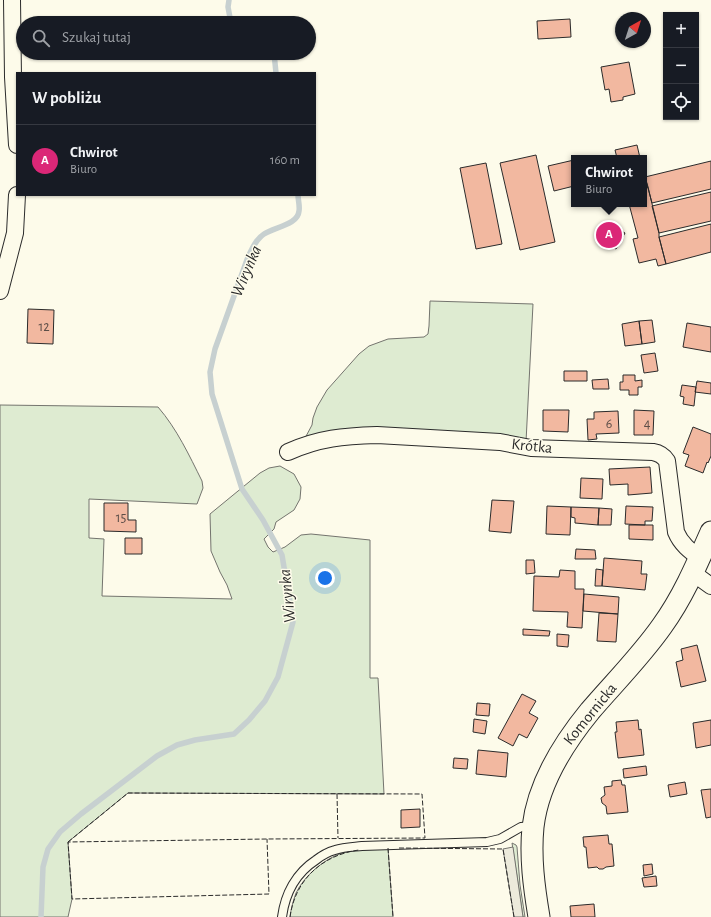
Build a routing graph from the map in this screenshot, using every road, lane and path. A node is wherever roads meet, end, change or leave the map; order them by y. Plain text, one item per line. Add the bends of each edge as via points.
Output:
1 (12, 0) edge
2 (16, 128) edge
3 (17, 196) edge
4 (0, 291) edge
5 (288, 452) dead end
6 (711, 532) edge
7 (697, 566) junction
8 (711, 586) edge
9 (533, 826) junction
10 (282, 917) edge
11 (539, 917) edge

1 - 2 street
3 - 4 street via 15,233
5 - 7 street, Krótka via 327,439 377,435 500,442 531,448 658,453 667,461 678,538
6 - 7 street, Komornicka
7 - 8 street, Krótka
7 - 9 street, Komornicka via 663,625 581,722 565,745 550,771 539,798
9 - 10 lane via 521,827 500,839 487,842 362,846 333,850 299,874 286,898
9 - 11 street, Komornicka via 532,854

